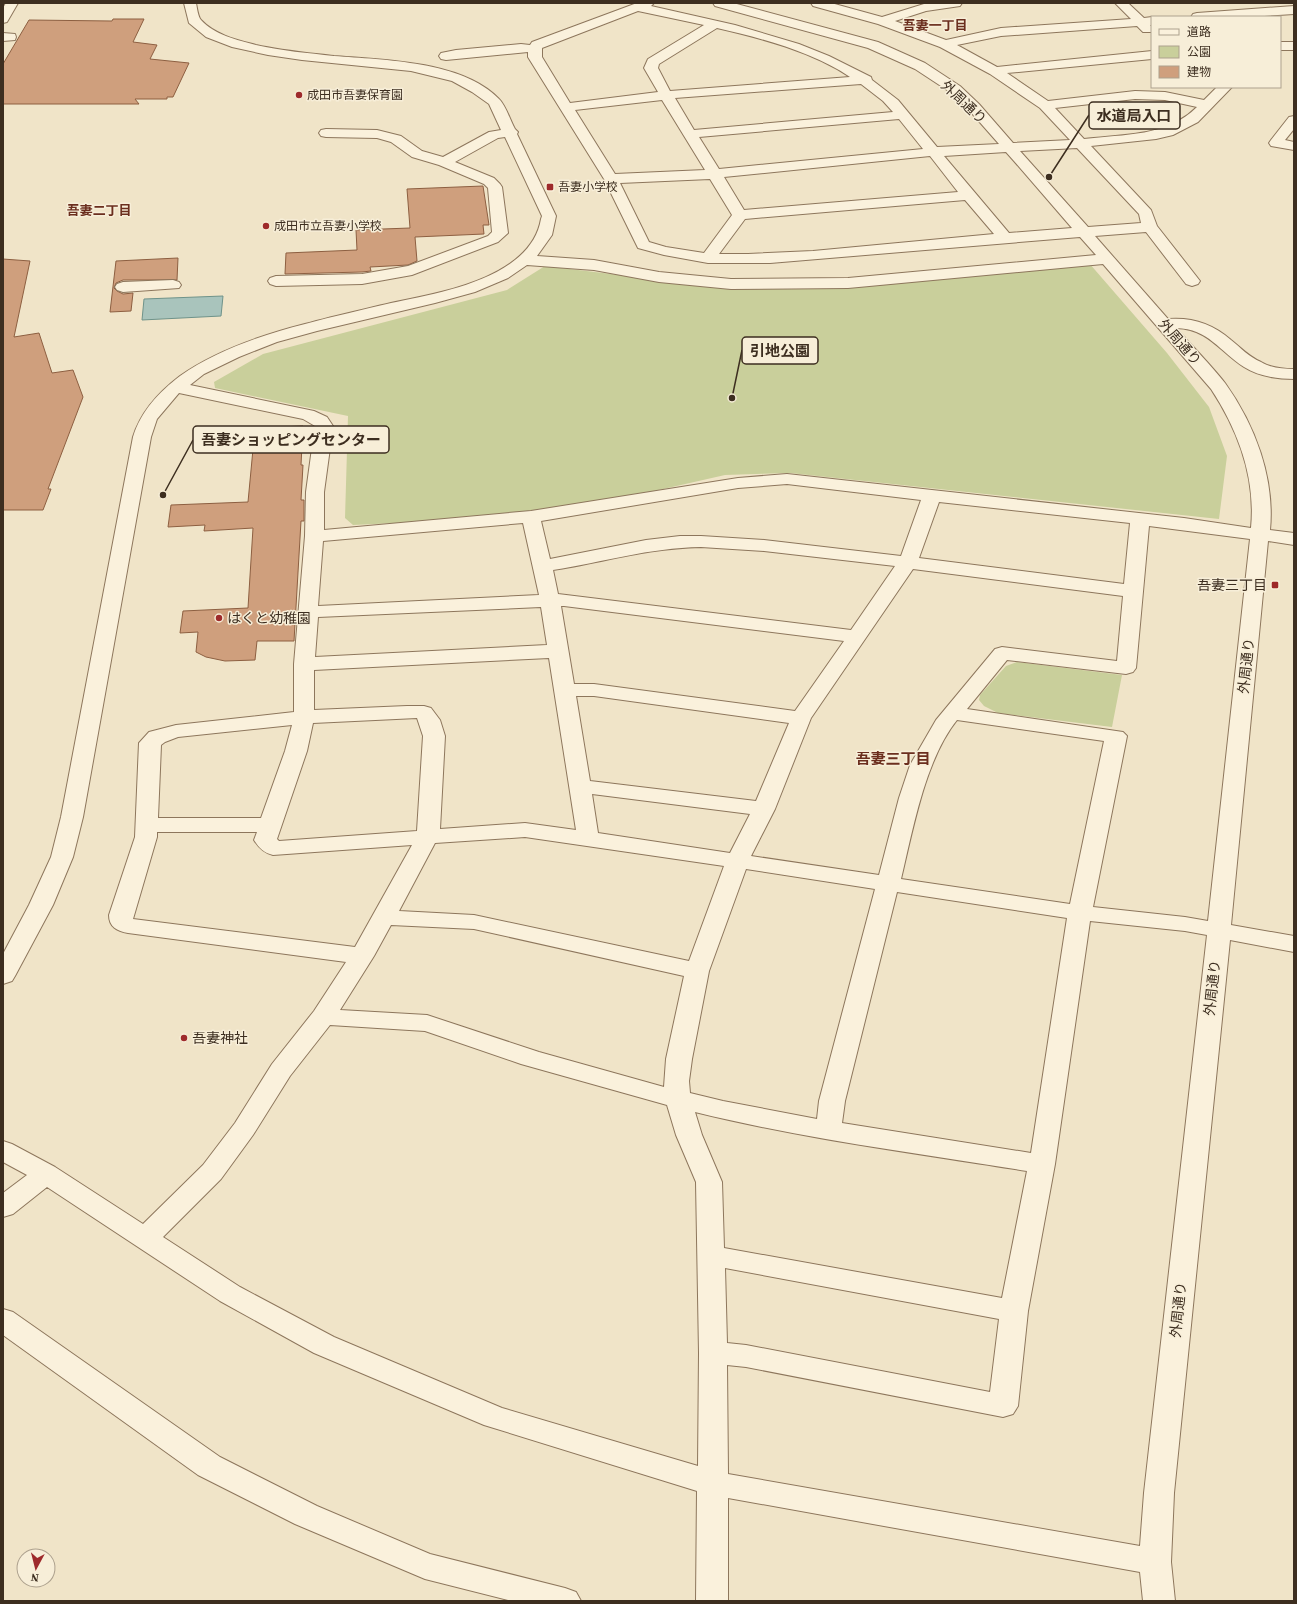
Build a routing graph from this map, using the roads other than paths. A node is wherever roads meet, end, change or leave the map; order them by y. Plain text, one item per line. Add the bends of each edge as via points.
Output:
1 (190, 3) edge
2 (719, 3) edge
3 (816, 3) edge
4 (956, 3) edge
5 (1121, 3) edge
6 (1205, 3) edge
7 (1291, 3) edge
8 (643, 5) edge
9 (1294, 6) edge
10 (1294, 10) edge
11 (1220, 16) edge
12 (882, 21) junction
13 (1146, 21) edge
14 (715, 24) junction
15 (1151, 31) edge
16 (945, 44) junction
17 (1281, 46) edge
18 (1294, 46) edge
19 (534, 49) junction
20 (1151, 55) edge
21 (446, 56) dead end
22 (995, 71) junction
23 (866, 80) junction
24 (1224, 88) edge
25 (666, 95) junction
26 (1045, 105) junction
27 (1207, 105) junction
28 (567, 107) junction
29 (902, 115) junction
30 (1294, 120) edge
31 (511, 132) junction
32 (326, 133) dead end
33 (691, 134) junction
34 (1082, 143) junction
35 (1294, 146) edge
36 (1009, 147) junction
37 (932, 152) junction
38 (444, 162) junction
39 (715, 174) junction
40 (611, 179) junction
41 (969, 195) junction
42 (740, 215) junction
43 (1150, 227) junction
44 (1083, 232) junction
45 (1004, 237) junction
46 (708, 258) junction
47 (1106, 259) junction
48 (525, 260) junction
49 (276, 281) dead end
50 (1192, 281) dead end
51 (173, 285) dead end
52 (123, 287) dead end
53 (1165, 324) junction
54 (1294, 374) edge
55 (175, 387) junction
56 (931, 496) junction
57 (531, 517) junction
58 (1140, 519) junction
59 (1258, 535) junction
60 (314, 536) junction
61 (1294, 539) edge
62 (908, 562) junction
63 (543, 566) junction
64 (1133, 591) junction
65 (550, 600) junction
66 (308, 612) junction
67 (857, 637) junction
68 (558, 651) junction
69 (304, 664) junction
70 (565, 690) junction
71 (952, 713) junction
72 (304, 718) junction
73 (801, 718) junction
74 (580, 786) junction
75 (764, 809) junction
76 (271, 824) junction
77 (146, 825) junction
78 (428, 836) junction
79 (588, 838) junction
80 (737, 861) junction
81 (888, 884) junction
82 (1080, 913) junction
83 (384, 917) junction
84 (1219, 931) junction
85 (1294, 944) edge
86 (362, 956) junction
87 (697, 971) junction
88 (3, 976) edge
89 (323, 1017) junction
90 (678, 1100) junction
91 (828, 1130) junction
92 (3, 1150) edge
93 (1042, 1164) junction
94 (46, 1174) junction
95 (3, 1207) edge
96 (144, 1239) junction
97 (710, 1255) junction
98 (1014, 1311) junction
99 (3, 1320) edge
100 (713, 1353) junction
101 (712, 1483) junction
102 (1155, 1562) junction
103 (565, 1601) edge
104 (712, 1601) edge
105 (1159, 1601) edge

1 - 31 street via 191,18 201,29 236,45 278,53 408,67 441,73 463,81 495,102
2 - 36 street, 外周通り via 849,37 906,59 955,90 974,107
3 - 12 street
4 - 12 street via 918,9
5 - 13 street
6 - 11 street
7 - 9 street
8 - 14 street
8 - 19 street via 537,45
10 - 11 street
12 - 16 street
13 - 15 street
13 - 16 street via 1001,32
14 - 23 street via 818,55
14 - 25 street via 654,62 651,68
16 - 22 street
17 - 18 street
19 - 21 street
19 - 28 street via 535,57
20 - 22 street
22 - 26 street
23 - 25 street
23 - 29 street via 894,102
24 - 27 street
25 - 28 street
25 - 33 street
26 - 27 street via 1135,95 1165,96
26 - 34 street
27 - 34 street via 1185,124 1168,132
28 - 40 street
29 - 33 street
29 - 37 street
30 - 35 street via 1276,143
31 - 38 street via 494,135
31 - 48 street via 549,216 542,241
32 - 38 street via 377,134 396,139 417,154
33 - 39 street
34 - 36 street
34 - 43 street via 1091,156 1146,213
36 - 37 street
36 - 44 street, 外周通り
37 - 39 street
37 - 41 street
38 - 49 street via 489,181 495,187 500,233 493,239 412,270 362,279
39 - 40 street
39 - 42 street
40 - 46 street via 643,245
41 - 42 street
41 - 45 street
42 - 46 street
43 - 44 street
43 - 50 street
44 - 45 street
44 - 47 street, 外周通り
45 - 46 street via 763,259
47 - 48 street via 848,283 739,284 659,276 594,265
47 - 53 street, 外周通り
48 - 55 street via 505,274 472,289 270,339 204,367
51 - 52 street
53 - 54 street via 1203,326 1255,366
53 - 59 street, 外周通り via 1218,386 1233,407 1243,428 1258,472 1261,522
55 - 60 street via 308,415 321,421 324,426 315,492
55 - 88 street via 149,417 142,436 72,817 62,857 42,906
56 - 57 street via 811,481 762,480
56 - 58 street
56 - 62 street
57 - 60 street
57 - 63 street
58 - 59 street
58 - 64 street
59 - 61 street
59 - 84 street, 外周通り
60 - 66 street
62 - 63 street via 756,545 678,542
62 - 64 street
62 - 67 street
63 - 65 street
64 - 71 street via 1126,668 1002,653
65 - 66 street
65 - 67 street
65 - 68 street
66 - 69 street
67 - 73 street
68 - 69 street
68 - 70 street
69 - 72 street
70 - 73 street via 594,690
70 - 74 street
71 - 81 street via 943,724 921,765
71 - 82 street via 1116,736
72 - 76 street via 296,751
72 - 77 street via 176,731 157,737 150,744 148,752
72 - 78 street via 424,712 434,736
73 - 75 street
74 - 75 street
74 - 79 street
75 - 80 street
76 - 77 street
76 - 78 street via 265,840 273,848
77 - 86 street via 146,838 121,922 128,926
78 - 79 street via 525,830
78 - 83 street
79 - 80 street
80 - 81 street
80 - 87 street
81 - 82 street
81 - 91 street via 832,1101
82 - 84 street via 1185,924
82 - 93 street
83 - 86 street
83 - 87 street via 474,922
84 - 85 street
84 - 102 street, 外周通り via 1161,1477
86 - 89 street
87 - 90 street via 679,1059 676,1081
89 - 90 street via 427,1022 530,1058
89 - 96 street via 281,1070 244,1129 212,1172
90 - 91 street
90 - 97 street via 709,1182
91 - 93 street
92 - 94 street
93 - 98 street
94 - 95 street
94 - 96 street
96 - 101 street via 230,1294 324,1345 494,1416
97 - 98 street
97 - 100 street
98 - 100 street via 1003,1406 746,1356
99 - 103 street via 209,1466 299,1512 425,1566
100 - 101 street
101 - 102 street
101 - 104 street
102 - 105 street, 外周通り

